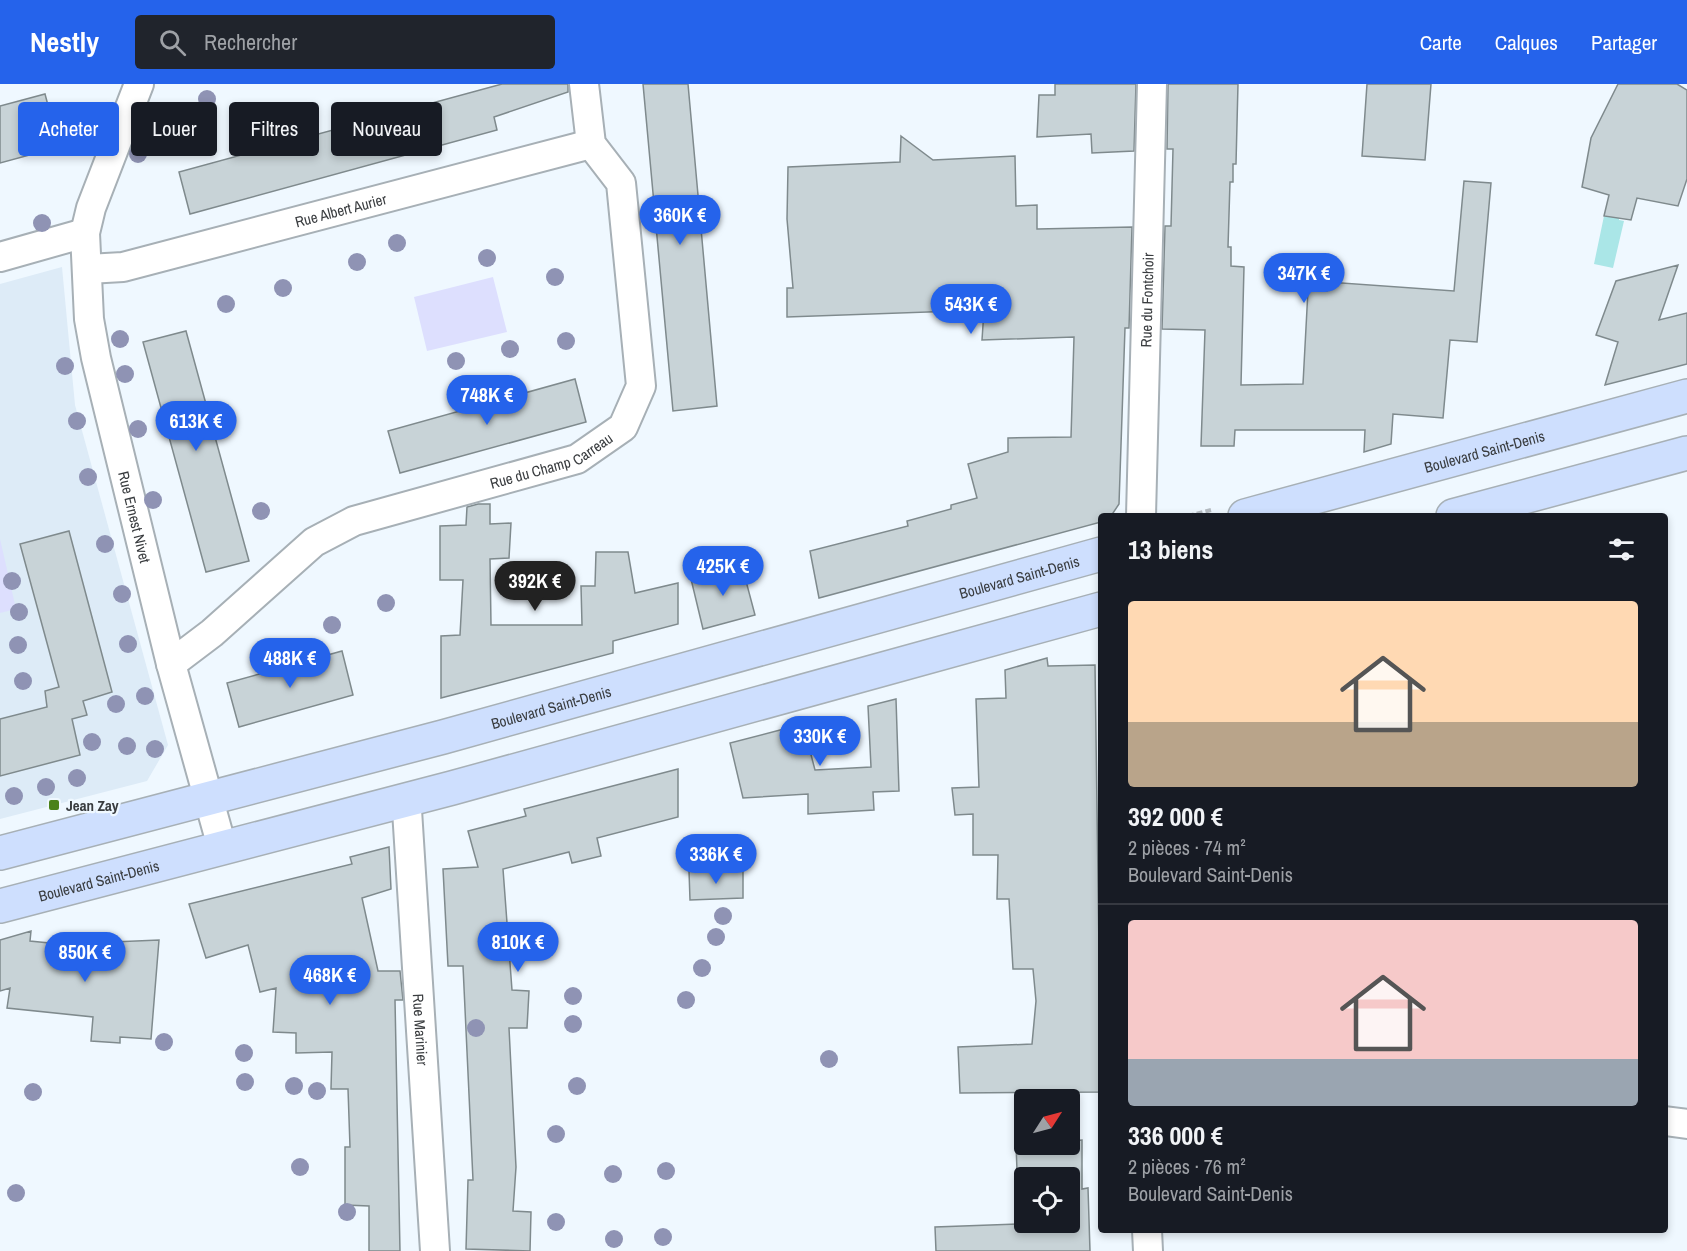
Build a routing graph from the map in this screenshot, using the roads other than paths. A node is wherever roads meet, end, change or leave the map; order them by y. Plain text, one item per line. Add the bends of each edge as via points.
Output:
1 (139, 84) edge
2 (584, 84) edge
3 (1152, 84) edge
4 (591, 144) junction
5 (86, 233) junction
6 (0, 257) edge
7 (88, 269) junction
8 (1687, 396) edge
9 (1687, 453) edge
10 (1141, 513) edge
11 (1256, 513) edge
12 (1464, 513) edge
13 (1098, 555) edge
14 (1098, 610) edge
15 (171, 664) junction
16 (208, 799) junction
17 (407, 810) dead end
18 (222, 847) junction
19 (0, 853) edge
20 (0, 906) edge
21 (1668, 1121) edge
22 (1687, 1124) edge
23 (1147, 1233) edge
24 (435, 1251) edge
25 (1148, 1251) edge

1 - 5 street, Rue Ernest Nivet via 91,208
2 - 4 street
3 - 10 street, Rue du Fontchoir
4 - 7 street, Rue Albert Aurier via 123,267
4 - 15 street, Rue du Champ Carreau via 621,183 641,386 624,427 577,459 354,521 314,543
5 - 6 street
5 - 7 street, Rue Ernest Nivet
7 - 15 street, Rue Ernest Nivet via 89,319 96,358
8 - 11 main road, Boulevard Saint-Denis
9 - 12 main road
13 - 16 main road, Boulevard Saint-Denis
14 - 18 main road, Boulevard Saint-Denis via 452,788
15 - 16 street, Rue Ernest Nivet
16 - 18 street, Rue Ernest Nivet
16 - 19 main road, Boulevard Saint-Denis
17 - 24 street, Rue Marinier
18 - 20 main road, Boulevard Saint-Denis
21 - 22 street
23 - 25 street

